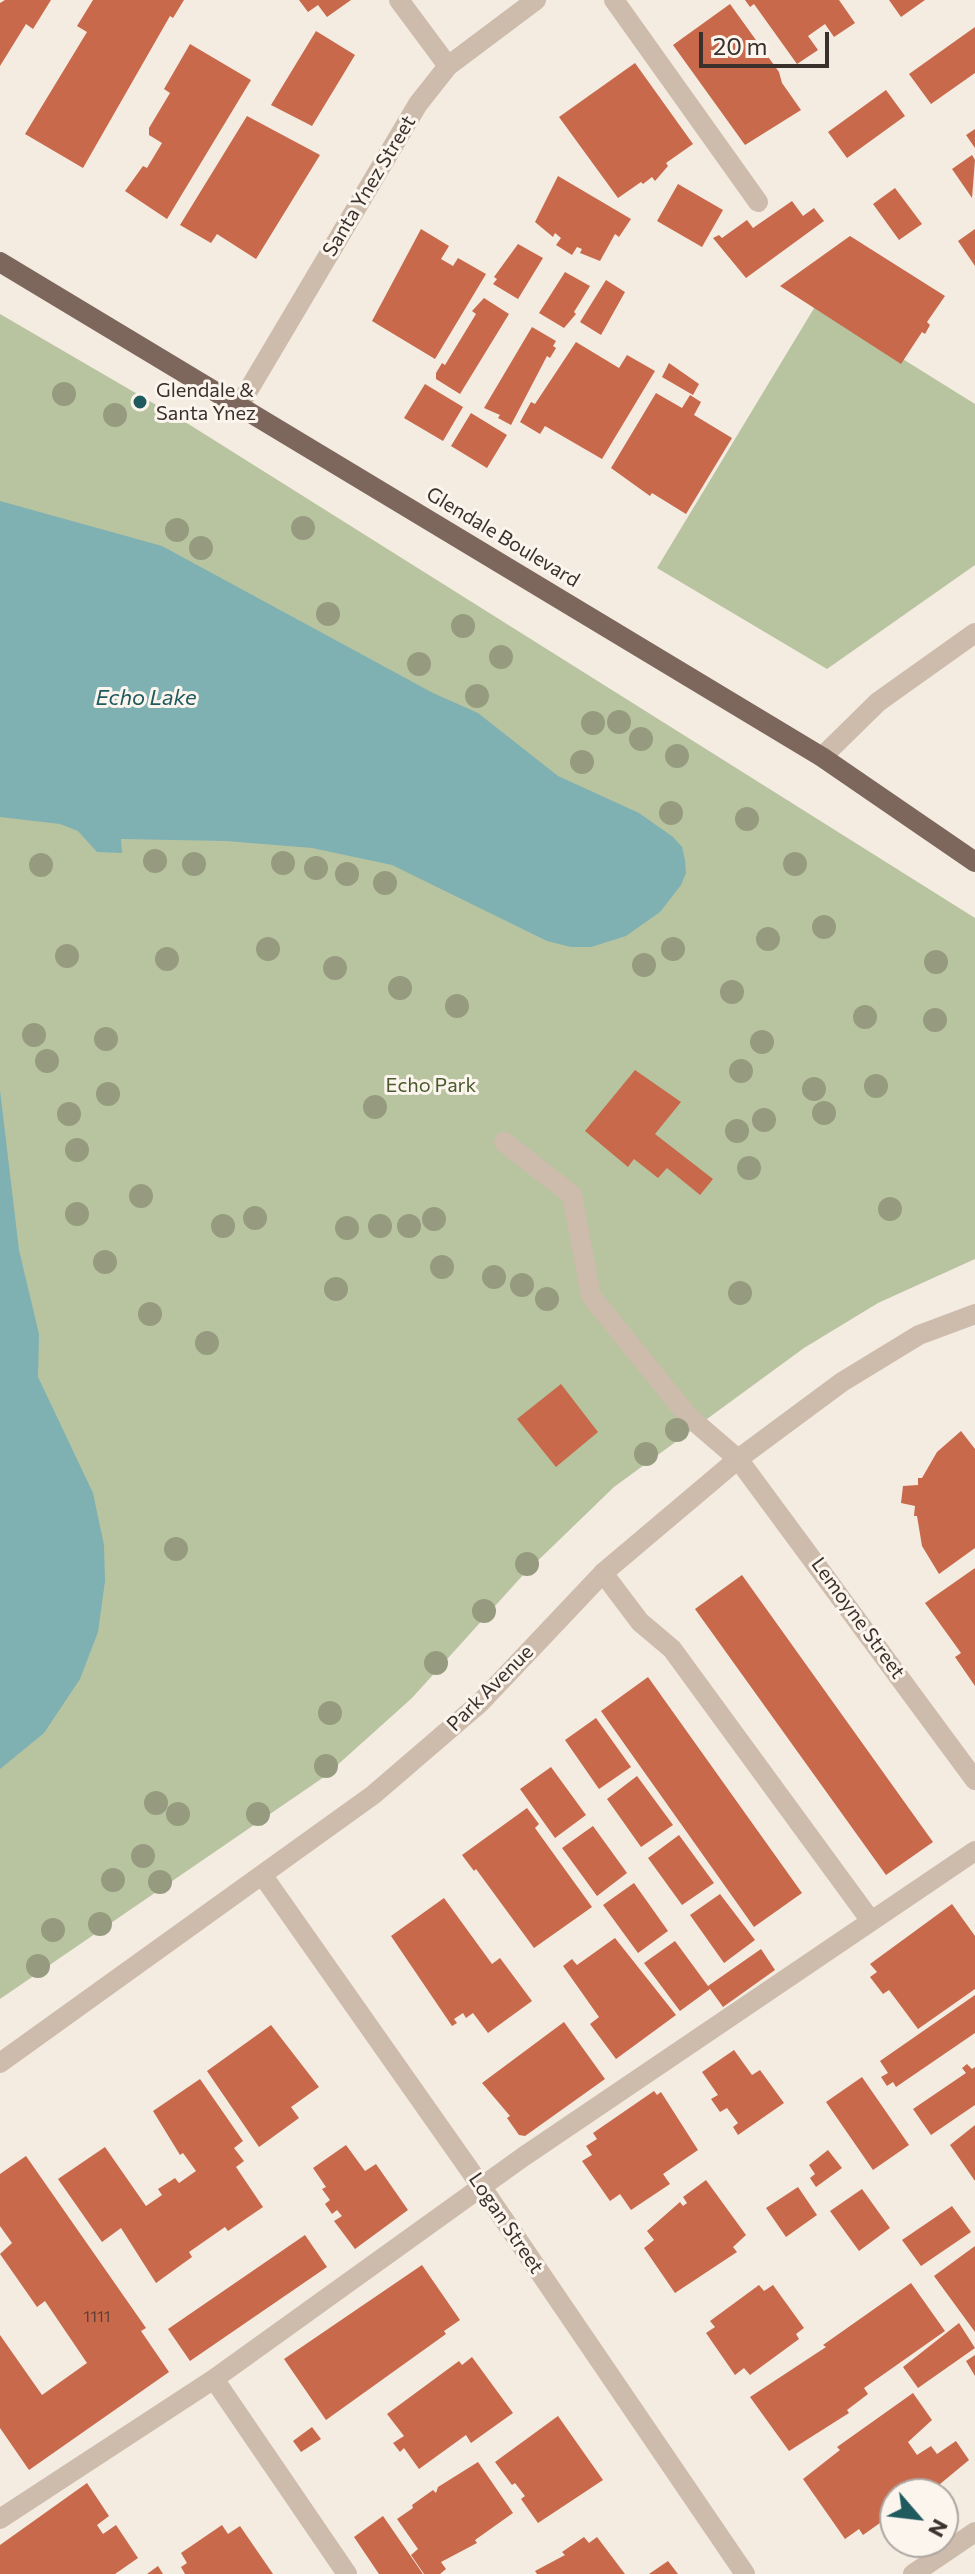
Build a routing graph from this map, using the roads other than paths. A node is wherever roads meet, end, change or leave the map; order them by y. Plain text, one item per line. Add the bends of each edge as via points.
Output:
1 (399, 0) edge
2 (536, 0) edge
3 (614, 0) edge
4 (448, 66) junction
5 (758, 202) dead end
6 (0, 262) edge
7 (239, 406) junction
8 (975, 633) edge
9 (822, 757) junction
10 (975, 862) edge
11 (504, 1142) dead end
12 (975, 1314) edge
13 (738, 1459) junction
14 (603, 1573) junction
15 (975, 1780) edge
16 (975, 1851) edge
17 (263, 1876) junction
18 (871, 1921) junction
19 (0, 2063) edge
20 (481, 2186) junction
21 (214, 2379) junction
22 (0, 2519) edge
23 (975, 2532) edge
24 (347, 2574) edge
25 (745, 2574) edge
26 (913, 2574) edge

1 - 4 street
2 - 4 street, Santa Ynez Street
3 - 5 street
4 - 7 street, Santa Ynez Street via 418,104
6 - 7 main road, Glendale Boulevard
7 - 9 main road, Glendale Boulevard
8 - 9 street via 878,702
9 - 10 main road, Glendale Boulevard
11 - 13 street, Lemoyne Street via 572,1195 591,1296 688,1416
12 - 13 street, Park Avenue via 919,1335 855,1374
13 - 14 street, Park Avenue
13 - 15 street, Lemoyne Street
14 - 17 street, Park Avenue via 480,1703 373,1795
14 - 18 street via 640,1622 672,1649
16 - 18 street
17 - 19 street, Park Avenue
17 - 20 street, Logan Street
18 - 20 street
20 - 21 street
20 - 25 street, Logan Street
21 - 22 street
21 - 24 street
23 - 26 street

